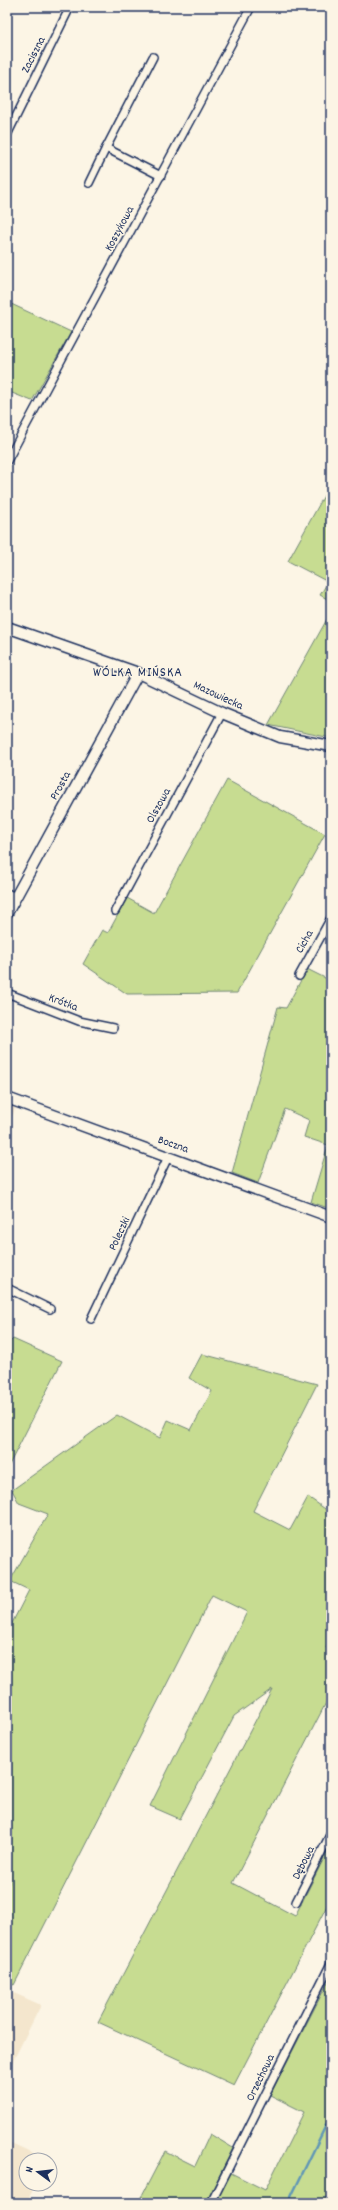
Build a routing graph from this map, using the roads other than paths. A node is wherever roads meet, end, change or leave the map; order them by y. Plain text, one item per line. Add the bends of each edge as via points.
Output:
1 (70, 7) edge
2 (251, 7) edge
3 (153, 56) dead end
4 (7, 135) edge
5 (106, 148) junction
6 (161, 176) junction
7 (89, 183) dead end
8 (7, 461) edge
9 (7, 626) edge
10 (138, 673) junction
11 (222, 713) junction
12 (331, 746) edge
13 (11, 895) edge
14 (114, 911) dead end
15 (7, 913) edge
16 (331, 918) edge
17 (299, 976) dead end
18 (7, 993) edge
19 (113, 1028) dead end
20 (7, 1098) edge
21 (168, 1157) junction
22 (331, 1217) edge
23 (7, 1288) edge
24 (50, 1309) dead end
25 (91, 1319) dead end
26 (331, 1833) edge
27 (296, 1902) dead end
28 (331, 1963) edge
29 (211, 2203) edge

1 - 4 street, Zaciszna
2 - 6 street, Koszykowa
3 - 5 street
5 - 6 street
5 - 7 street
6 - 8 street, Koszykowa
9 - 10 street, Mazowiecka
10 - 11 street, Mazowiecka
10 - 13 street, Prosta
11 - 12 street, Mazowiecka via 280,738
11 - 14 street, Olszowa
13 - 15 street, Prosta
16 - 17 street, Cicha
18 - 19 street, Krótka via 79,1021
20 - 21 street, Boczna
21 - 22 street, Boczna
21 - 25 street, Poleczki
23 - 24 street
26 - 27 street, Dębowa
28 - 29 street, Orzechowa

